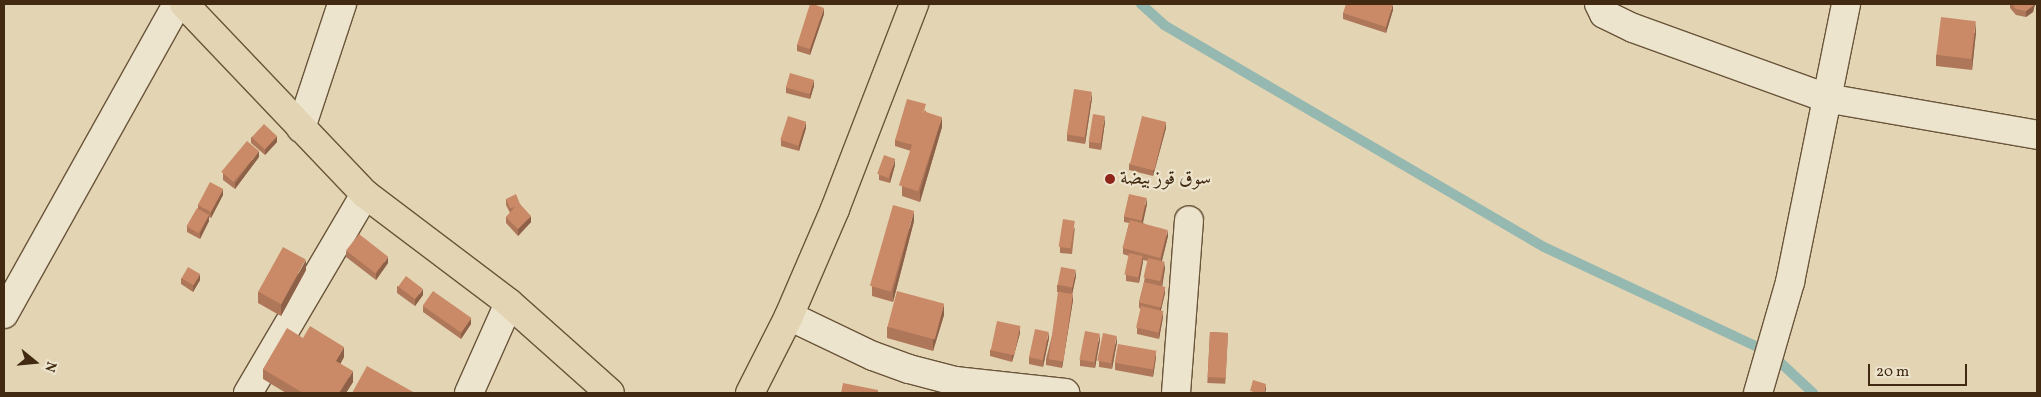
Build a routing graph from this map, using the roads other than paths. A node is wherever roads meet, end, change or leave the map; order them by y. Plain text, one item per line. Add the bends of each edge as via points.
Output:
1 (177, 4) edge
2 (184, 4) edge
3 (342, 4) edge
4 (914, 4) edge
5 (1599, 4) edge
6 (1846, 4) edge
7 (1826, 98) junction
8 (302, 128) junction
9 (2037, 135) edge
10 (365, 194) junction
11 (1189, 220) dead end
12 (509, 302) junction
13 (4, 314) edge
14 (789, 316) junction
15 (248, 393) edge
16 (469, 393) edge
17 (610, 393) edge
18 (750, 393) edge
19 (1065, 393) edge
20 (1176, 393) edge
21 (1758, 393) edge

1 - 13 street
2 - 8 main road
3 - 8 street
4 - 14 main road via 835,209
5 - 7 street via 1604,14 1632,28
6 - 7 street
7 - 9 street
7 - 21 street via 1790,282
8 - 10 main road
10 - 12 main road
10 - 15 street
11 - 20 street
12 - 16 street
12 - 17 main road
14 - 18 main road
14 - 19 street via 873,356 909,369 955,381

